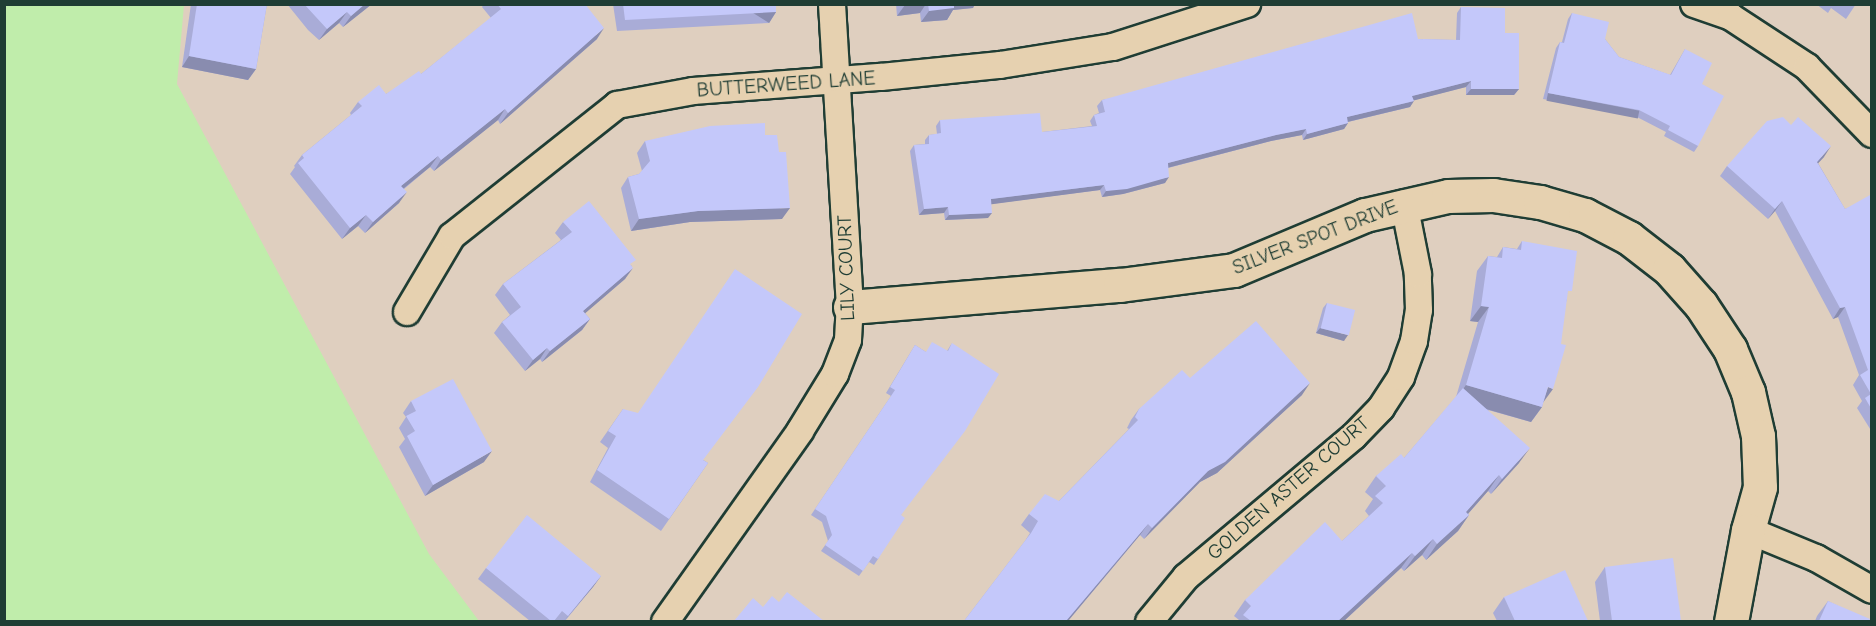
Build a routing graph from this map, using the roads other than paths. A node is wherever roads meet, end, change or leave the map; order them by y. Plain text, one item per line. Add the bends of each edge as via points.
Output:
1 (832, 4) edge
2 (1247, 4) edge
3 (1694, 4) edge
4 (836, 81) junction
5 (1872, 134) edge
6 (1404, 203) junction
7 (850, 307) junction
8 (407, 312) dead end
9 (1748, 530) junction
10 (1872, 590) edge
11 (665, 621) edge
12 (1149, 621) edge
13 (1731, 621) edge

1 - 4 street, LILY COURT
2 - 4 street, BUTTERWEED LANE via 1113,47 1000,65
3 - 5 street via 1731,17 1807,67
4 - 7 street, LILY COURT
4 - 8 street, BUTTERWEED LANE via 693,91 617,105 452,236
6 - 7 street, SILVER SPOT DRIVE via 1365,215 1234,270 1120,285
6 - 9 street, SILVER SPOT DRIVE via 1448,196 1493,195 1540,202 1594,220 1629,238 1669,269 1701,305 1730,349 1748,392 1758,436 1760,487
6 - 12 street, GOLDEN ASTER COURT via 1418,274 1419,310 1414,341 1401,376 1381,408 1354,436 1194,569
7 - 11 street, LILY COURT via 848,340 835,374 800,431
9 - 10 street via 1816,558
9 - 13 street, SILVER SPOT DRIVE

